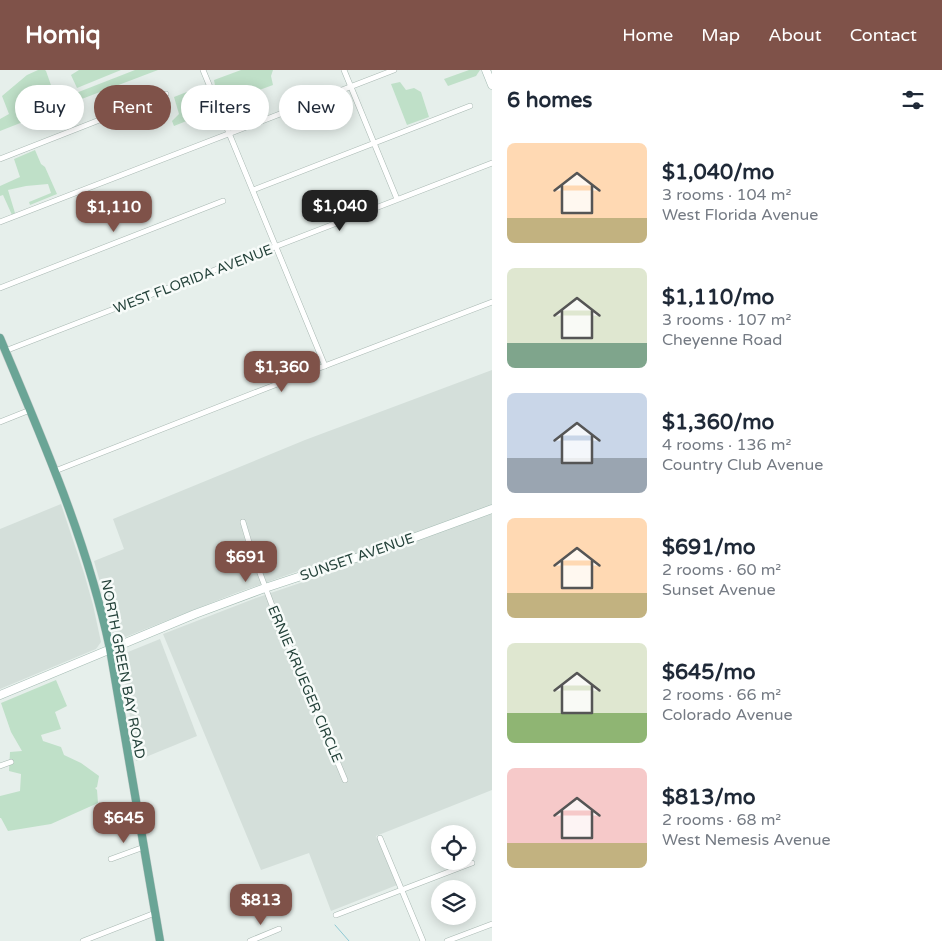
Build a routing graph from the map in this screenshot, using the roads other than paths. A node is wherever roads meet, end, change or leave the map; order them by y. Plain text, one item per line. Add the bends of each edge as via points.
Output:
1 (203, 70) edge
2 (344, 70) edge
3 (394, 70) edge
4 (486, 70) edge
5 (351, 85) edge
6 (353, 85) edge
7 (492, 85) edge
8 (353, 91) edge
9 (470, 106) dead end
10 (279, 114) edge
11 (94, 122) edge
12 (229, 134) junction
13 (374, 142) junction
14 (0, 159) edge
15 (492, 162) edge
16 (253, 190) junction
17 (397, 199) junction
18 (223, 201) dead end
19 (0, 222) edge
20 (276, 246) junction
21 (0, 288) edge
22 (492, 302) edge
23 (0, 338) edge
24 (5, 351) junction
25 (325, 366) junction
26 (30, 410) junction
27 (0, 422) edge
28 (55, 471) junction
29 (492, 509) edge
30 (243, 522) dead end
31 (265, 588) junction
32 (110, 650) junction
33 (0, 695) edge
34 (11, 762) dead end
35 (0, 766) edge
36 (345, 780) dead end
37 (380, 838) dead end
38 (144, 847) junction
39 (111, 859) dead end
40 (456, 870) edge
41 (402, 890) junction
42 (155, 912) junction
43 (336, 915) dead end
44 (492, 924) edge
45 (278, 929) dead end
46 (83, 941) edge
47 (160, 941) edge
48 (250, 941) edge
49 (423, 941) edge
50 (446, 941) edge

1 - 12 street
2 - 5 street
3 - 6 street
4 - 7 street
8 - 13 street
9 - 13 street
10 - 12 street
11 - 14 street
12 - 16 street
12 - 19 street
13 - 16 street
13 - 17 street
15 - 17 street, WEST FLORIDA AVENUE
16 - 20 street
17 - 20 street, WEST FLORIDA AVENUE
18 - 21 street
20 - 24 street, WEST FLORIDA AVENUE
20 - 25 street
22 - 25 street
23 - 24 main road, NORTH GREEN BAY ROAD
24 - 26 main road, NORTH GREEN BAY ROAD
25 - 28 street
26 - 27 street
26 - 28 main road, NORTH GREEN BAY ROAD
28 - 32 main road, NORTH GREEN BAY ROAD via 93,578
29 - 31 street, SUNSET AVENUE
30 - 31 street, ERNIE KRUEGER CIRCLE
31 - 32 street, SUNSET AVENUE
31 - 36 street, ERNIE KRUEGER CIRCLE
32 - 33 street, SUNSET AVENUE
32 - 38 main road, NORTH GREEN BAY ROAD
34 - 35 street
37 - 41 street
38 - 39 street
38 - 42 main road, NORTH GREEN BAY ROAD
40 - 41 street
41 - 43 street
41 - 49 street
42 - 46 street
42 - 47 main road, NORTH GREEN BAY ROAD
44 - 50 street
45 - 48 street

